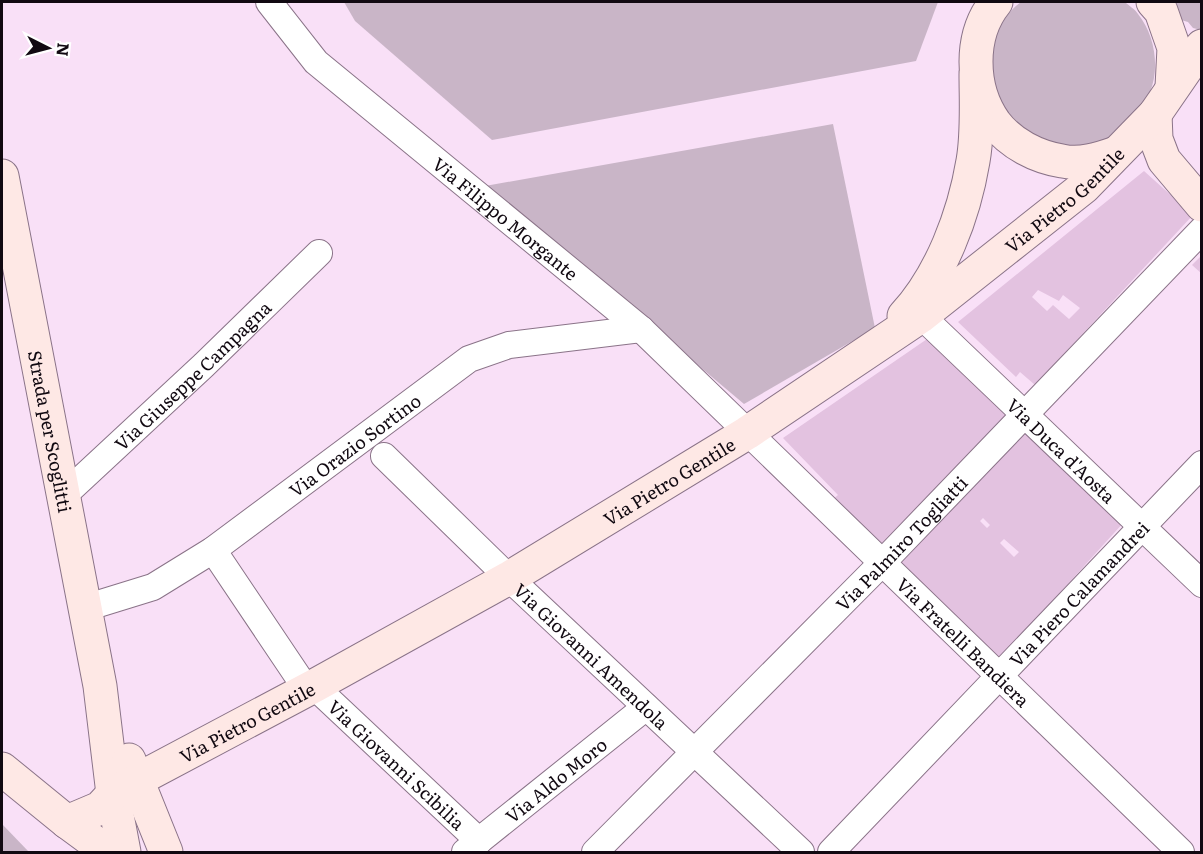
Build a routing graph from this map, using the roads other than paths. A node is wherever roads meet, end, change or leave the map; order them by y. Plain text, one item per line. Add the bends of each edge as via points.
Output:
1 (269, 2) edge
2 (996, 2) edge
3 (1153, 2) edge
4 (1202, 46) edge
5 (976, 74) junction
6 (1163, 100) junction
7 (1116, 153) junction
8 (2, 176) edge
9 (1202, 205) edge
10 (1202, 230) edge
11 (319, 253) dead end
12 (917, 312) junction
13 (641, 329) junction
14 (1024, 415) junction
15 (747, 433) junction
16 (384, 456) dead end
17 (1202, 464) edge
18 (63, 496) junction
19 (1142, 527) junction
20 (213, 550) junction
21 (881, 564) junction
22 (509, 578) junction
23 (1202, 584) edge
24 (85, 608) junction
25 (998, 677) junction
26 (310, 688) junction
27 (646, 707) junction
28 (694, 752) junction
29 (2, 770) edge
30 (125, 787) junction
31 (69, 837) edge
32 (472, 847) edge
33 (108, 852) edge
34 (124, 852) edge
35 (166, 852) edge
36 (595, 852) edge
37 (801, 852) edge
38 (831, 852) edge
39 (1181, 852) edge

1 - 13 street, Via Filippo Morgante via 316,62
2 - 5 street via 982,26 976,49
3 - 6 street via 1161,11 1174,48
4 - 6 street, Via Pietro Gentile
5 - 7 street via 983,100 996,123 1015,142 1038,155 1064,162 1091,161
5 - 12 street via 973,161 962,206
6 - 7 street, Via Pietro Gentile
6 - 9 street via 1156,139 1164,160
7 - 12 street, Via Pietro Gentile via 1084,186
8 - 18 street, Strada per Scoglitti
10 - 14 street, Via Palmiro Togliatti
11 - 18 street, Via Giuseppe Campagna
12 - 14 street, Via Duca d'Aosta
12 - 15 street, Via Pietro Gentile via 877,346
13 - 15 street, Via Filippo Morgante
13 - 20 street, Via Orazio Sortino via 509,345 469,359
14 - 19 street, Via Duca d'Aosta
14 - 21 street, Via Palmiro Togliatti
15 - 21 street, Via Fratelli Bandiera
15 - 22 street, Via Pietro Gentile
16 - 22 street, Via Giovanni Amendola
17 - 19 street, Via Piero Calamandrei
18 - 24 street, Strada per Scoglitti
19 - 23 street, Via Duca d'Aosta
19 - 25 street, Via Piero Calamandrei
20 - 24 street, Via Orazio Sortino via 153,587
20 - 26 street, Via Giovanni Scibilia
21 - 25 street, Via Fratelli Bandiera
21 - 28 street, Via Palmiro Togliatti
22 - 26 street, Via Pietro Gentile
22 - 27 street, Via Giovanni Amendola
24 - 30 street, Strada per Scoglitti
25 - 38 street, Via Piero Calamandrei
25 - 39 street, Via Fratelli Bandiera
26 - 30 street, Via Pietro Gentile
26 - 32 street, Via Giovanni Scibilia
27 - 28 street, Via Giovanni Amendola
27 - 32 street, Via Aldo Moro
28 - 36 street, Via Palmiro Togliatti
28 - 37 street, Via Giovanni Amendola
29 - 31 street
30 - 31 street, Via Pietro Gentile
30 - 34 street
30 - 35 street
31 - 33 street

